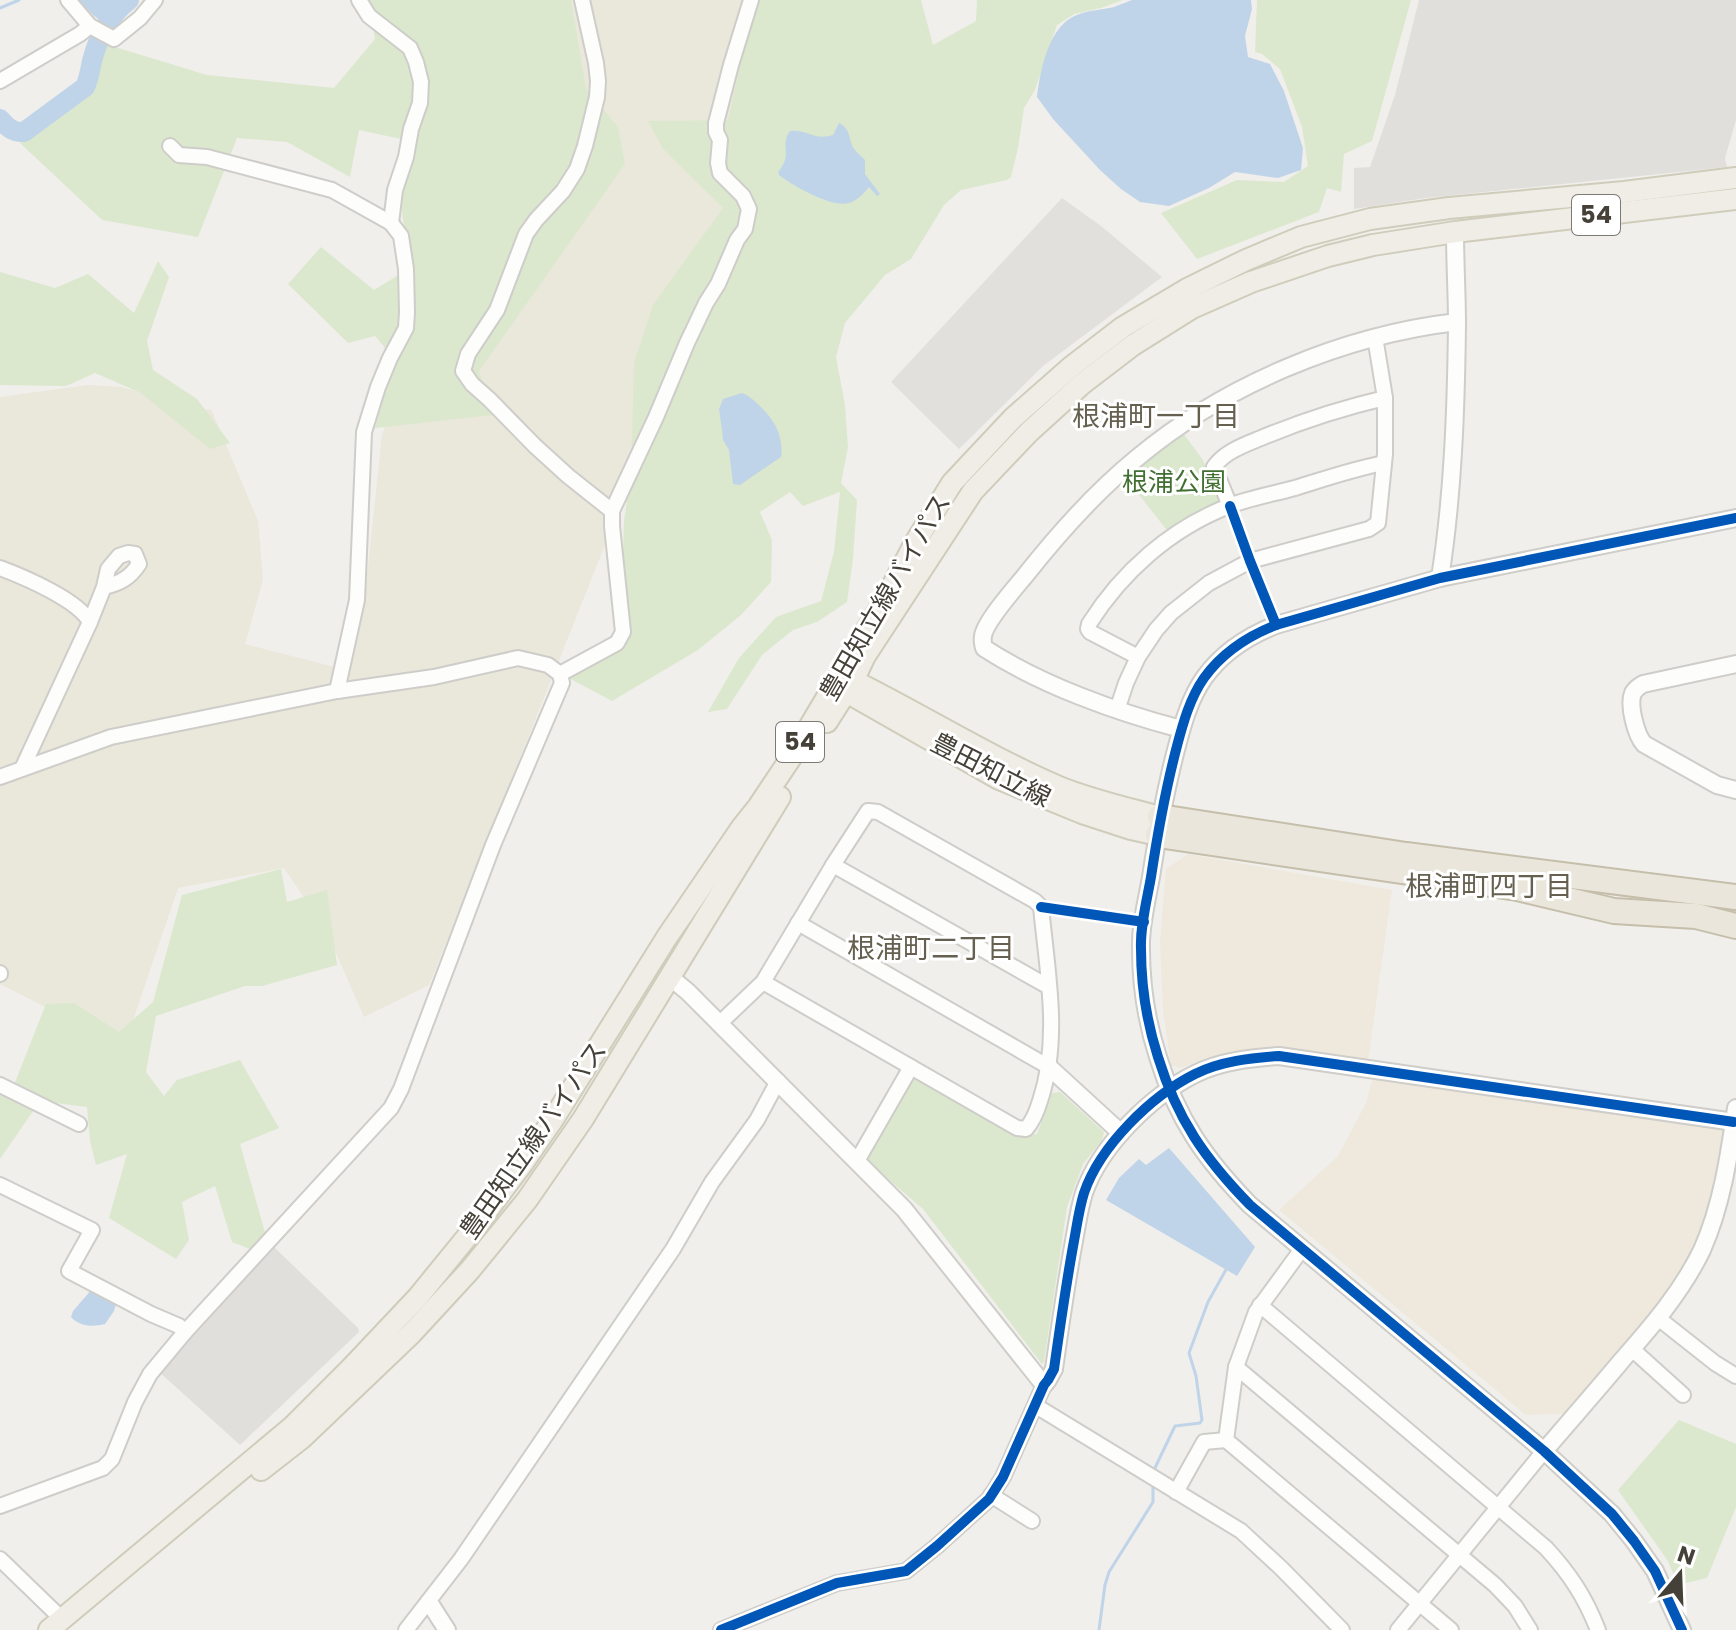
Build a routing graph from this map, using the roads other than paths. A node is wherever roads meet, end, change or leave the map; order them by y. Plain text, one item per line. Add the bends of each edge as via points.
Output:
1 (68, 0) edge
2 (155, 0) edge
3 (359, 0) edge
4 (582, 0) edge
5 (751, 0) edge
6 (90, 26) junction
7 (0, 81) edge
8 (170, 146) dead end
9 (1736, 178) edge
10 (1736, 199) edge
11 (1453, 207) junction
12 (391, 223) junction
13 (1455, 232) junction
14 (1457, 322) junction
15 (1375, 337) junction
16 (1385, 398) junction
17 (1384, 463) junction
18 (1230, 506) junction
19 (612, 511) junction
20 (1736, 518) edge
21 (0, 568) edge
22 (1440, 578) junction
23 (104, 587) dead end
24 (90, 622) junction
25 (1138, 657) junction
26 (1736, 664) edge
27 (560, 674) junction
28 (843, 683) junction
29 (337, 691) junction
30 (1117, 710) junction
31 (1181, 729) junction
32 (22, 769) junction
33 (0, 777) edge
34 (1736, 790) edge
35 (1159, 826) junction
36 (833, 865) junction
37 (1736, 897) edge
38 (1696, 916) junction
39 (1736, 918) edge
40 (798, 923) junction
41 (1736, 926) edge
42 (670, 977) junction
43 (763, 982) junction
44 (1049, 987) junction
45 (720, 1023) junction
46 (911, 1067) junction
47 (1049, 1067) junction
48 (778, 1081) junction
49 (0, 1085) edge
50 (1169, 1090) junction
51 (1735, 1115) edge
52 (79, 1124) dead end
53 (1121, 1133) junction
54 (857, 1161) junction
55 (0, 1185) edge
56 (1302, 1249) junction
57 (1260, 1305) junction
58 (1658, 1318) junction
59 (185, 1332) junction
60 (1632, 1349) junction
61 (1236, 1367) junction
62 (1736, 1376) edge
63 (1044, 1385) junction
64 (1683, 1395) dead end
65 (1036, 1406) junction
66 (1226, 1440) junction
67 (1544, 1451) junction
68 (1176, 1492) junction
69 (991, 1495) junction
70 (0, 1506) edge
71 (1498, 1506) junction
72 (1032, 1521) dead end
73 (1459, 1555) junction
74 (0, 1559) edge
75 (429, 1602) junction
76 (1420, 1603) junction
77 (59, 1626) edge
78 (406, 1630) edge
79 (447, 1630) edge
80 (721, 1630) edge
81 (1342, 1630) edge
82 (1398, 1630) edge
83 (1451, 1630) edge
84 (1530, 1630) edge
85 (1598, 1630) edge
86 (1682, 1630) edge

1 - 6 street
2 - 6 street via 114,39
3 - 12 street via 369,16 410,48 421,82
4 - 19 street via 598,81 585,146 563,191 526,234 497,310 463,371 535,446
5 - 19 street via 716,123 720,173 749,209 745,229
6 - 7 street
8 - 12 street via 179,155 207,157 332,190
9 - 11 main road, 豊田知立線バイパス / 54
10 - 13 main road, 豊田知立線バイパス / 54
11 - 13 street
11 - 28 main road, 豊田知立線バイパス / 54 via 1370,219 1301,237 1246,260 1123,327 1071,367 952,483
12 - 29 street via 401,236 406,269 406,328 385,368 364,432 357,600
13 - 14 street
13 - 28 main road, 豊田知立線バイパス / 54 via 1328,256 1251,282 1192,308 1133,345 1071,393 973,491
14 - 15 street
14 - 22 street via 1453,454
15 - 16 street
15 - 30 street via 1249,385 1138,456 1088,502 988,624 984,648
16 - 17 street
16 - 18 street via 1300,421 1224,456 1214,467
17 - 18 street
17 - 25 street via 1376,525 1250,561 1209,583 1171,613
18 - 25 street via 1180,532 1141,561 1089,624 1090,632
19 - 27 street via 623,632 617,643
20 - 22 street
21 - 24 street via 77,607
22 - 31 street via 1257,632 1206,675
23 - 24 street
24 - 32 street
25 - 30 street
26 - 34 street via 1643,684 1631,701 1644,744 1717,785
27 - 29 street via 548,665 518,658
27 - 59 street via 562,683 493,845 398,1096
28 - 35 main road, 豊田知立線 / 54 via 999,779 1131,829
28 - 42 main road, 豊田知立線バイパス / 54
28 - 77 main road, 豊田知立線バイパス / 54 via 667,937 523,1163 428,1285 292,1427
29 - 32 street via 111,737
30 - 31 street
31 - 35 street
32 - 33 street
35 - 37 highway, 54
35 - 38 highway, 54 via 1517,888 1614,911
35 - 50 street via 1140,947 1145,1004
36 - 40 street
36 - 44 street
36 - 44 street via 868,811 904,826 1041,907
38 - 39 highway
38 - 41 highway
40 - 43 street
40 - 47 street
42 - 45 street
42 - 77 main road, 豊田知立線バイパス / 54 via 527,1200 411,1334 302,1438
43 - 45 street
43 - 46 street
44 - 47 street
45 - 48 street
46 - 47 street via 1022,1129 1033,1120
46 - 54 street
47 - 53 street
48 - 54 street
48 - 75 street via 673,1249
49 - 52 street
50 - 51 street via 1225,1063 1279,1056
50 - 53 street
50 - 56 street via 1214,1166
51 - 58 street via 1711,1226 1692,1267
53 - 63 street via 1083,1196 1054,1369
54 - 63 street via 914,1220
55 - 59 street via 92,1230 69,1271
56 - 57 street
56 - 67 street
57 - 61 street
57 - 71 street
58 - 60 street
58 - 62 street
59 - 70 street via 150,1374 112,1459 103,1468
60 - 64 street
60 - 67 street
61 - 66 street
61 - 73 street
63 - 65 street
65 - 68 street
65 - 69 street
66 - 68 street via 1204,1442
66 - 76 street
67 - 71 street
67 - 86 street via 1634,1541 1655,1571
68 - 81 street via 1241,1531
69 - 72 street
69 - 80 street via 906,1571 837,1583
71 - 73 street
71 - 85 street via 1567,1570
73 - 76 street
73 - 84 street via 1515,1606
74 - 77 street
75 - 78 street
75 - 79 street
76 - 82 street
76 - 83 street

